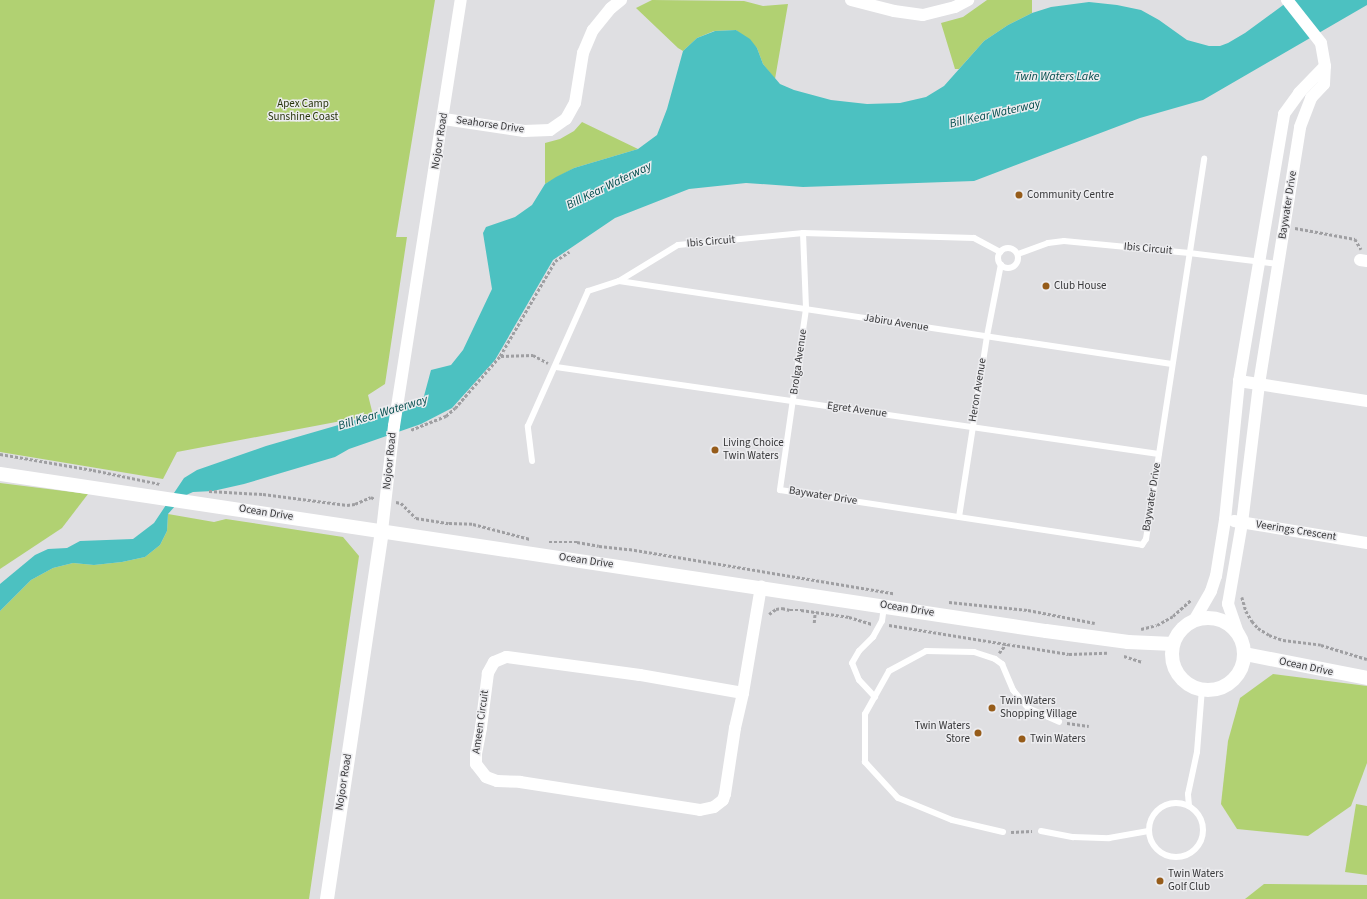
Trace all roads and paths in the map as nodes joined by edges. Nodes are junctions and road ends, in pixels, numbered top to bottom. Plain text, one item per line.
1 (461, 0) edge
2 (621, 0) edge
3 (851, 0) edge
4 (968, 0) edge
5 (1287, 0) edge
6 (1325, 66) junction
7 (444, 119) junction
8 (1204, 158) dead end
9 (1285, 226) junction
10 (803, 233) junction
11 (569, 252) dead end
12 (1000, 252) junction
13 (1190, 253) junction
14 (1018, 254) junction
15 (1363, 260) edge
16 (1260, 262) junction
17 (1001, 264) junction
18 (1279, 264) junction
19 (619, 281) junction
20 (806, 309) junction
21 (986, 336) junction
22 (500, 356) junction
23 (1172, 364) junction
24 (556, 367) junction
25 (1239, 381) junction
26 (1259, 384) junction
27 (793, 401) junction
28 (1367, 401) edge
29 (973, 427) junction
30 (411, 430) dead end
31 (0, 454) edge
32 (1159, 454) junction
33 (532, 461) dead end
34 (0, 474) edge
35 (163, 485) dead end
36 (780, 490) joint
37 (228, 492) dead end
38 (386, 501) junction
39 (959, 517) junction
40 (1225, 520) junction
41 (1242, 523) junction
42 (382, 531) junction
43 (536, 541) dead end
44 (544, 541) dead end
45 (1367, 543) edge
46 (761, 587) junction
47 (897, 594) dead end
48 (1242, 594) dead end
49 (1194, 596) dead end
50 (945, 602) dead end
51 (884, 606) junction
52 (757, 612) junction
53 (815, 612) junction
54 (1195, 619) junction
55 (814, 623) dead end
56 (880, 624) junction
57 (1102, 625) dead end
58 (1135, 629) dead end
59 (1238, 633) junction
60 (1173, 644) junction
61 (1114, 654) dead end
62 (1245, 654) junction
63 (1122, 655) dead end
64 (1367, 659) edge
65 (1142, 662) dead end
66 (1367, 678) edge
67 (1202, 689) junction
68 (743, 693) junction
69 (875, 697) junction
70 (1059, 722) joint
71 (1089, 726) dead end
72 (1189, 806) junction
73 (1041, 831) joint
74 (1148, 831) junction
75 (1003, 832) joint
76 (327, 899) edge

1 - 7 street, Nojoor Road
2 - 7 street, Seahorse Drive
3 - 4 street
5 - 6 street, Baywater Drive
6 - 9 street, Baywater Drive
6 - 16 street, Baywater Drive
7 - 38 street, Nojoor Road
8 - 13 lane, Baywater Drive
9 - 15 path
9 - 18 street, Baywater Drive
10 - 12 lane, Ibis Circuit
10 - 19 lane, Ibis Circuit
10 - 20 lane, Brolga Avenue
11 - 22 path
12 - 14 lane
12 - 17 lane
13 - 14 lane, Ibis Circuit
13 - 16 lane, Ibis Circuit
13 - 23 lane, Baywater Drive
14 - 17 lane
16 - 18 lane, Ibis Circuit
16 - 25 street, Baywater Drive
17 - 21 lane, Heron Avenue
18 - 26 street, Baywater Drive
19 - 20 lane, Jabiru Avenue
19 - 24 lane, Ibis Circuit
20 - 21 lane, Jabiru Avenue
20 - 27 lane, Brolga Avenue
21 - 23 lane, Jabiru Avenue
21 - 29 lane, Heron Avenue
22 - 24 path
22 - 30 path
23 - 32 lane, Baywater Drive
24 - 27 lane, Egret Avenue
24 - 33 lane, Ibis Circuit
25 - 26 street
25 - 40 street, Baywater Drive
26 - 28 street
26 - 41 street, Baywater Drive
27 - 29 lane, Egret Avenue
27 - 36 lane, Brolga Avenue
29 - 32 lane, Egret Avenue
29 - 39 lane, Heron Avenue
31 - 35 path
32 - 39 lane, Baywater Drive
34 - 42 street, Ocean Drive
36 - 39 lane, Baywater Drive
37 - 38 path
38 - 42 street, Nojoor Road
38 - 43 path
40 - 41 street, Veerings Crescent
40 - 54 street, Baywater Drive
41 - 45 street, Veerings Crescent
41 - 59 street, Baywater Drive
42 - 46 street, Ocean Drive
42 - 76 street, Nojoor Road
44 - 47 path
46 - 51 street, Ocean Drive
46 - 52 street, Ameen Circuit
48 - 64 path
49 - 58 path
50 - 57 path
51 - 56 lane
51 - 60 street, Ocean Drive
52 - 53 path
52 - 68 street, Ameen Circuit
53 - 55 path
53 - 56 path
54 - 59 street
54 - 60 street
56 - 61 path
56 - 69 lane
59 - 62 street
60 - 67 street
62 - 66 street, Ocean Drive
62 - 67 street
63 - 65 path
67 - 72 lane
68 - 68 street, Ameen Circuit
69 - 70 lane
69 - 75 lane
70 - 71 path
72 - 74 lane
72 - 74 lane
73 - 74 lane
73 - 75 path

